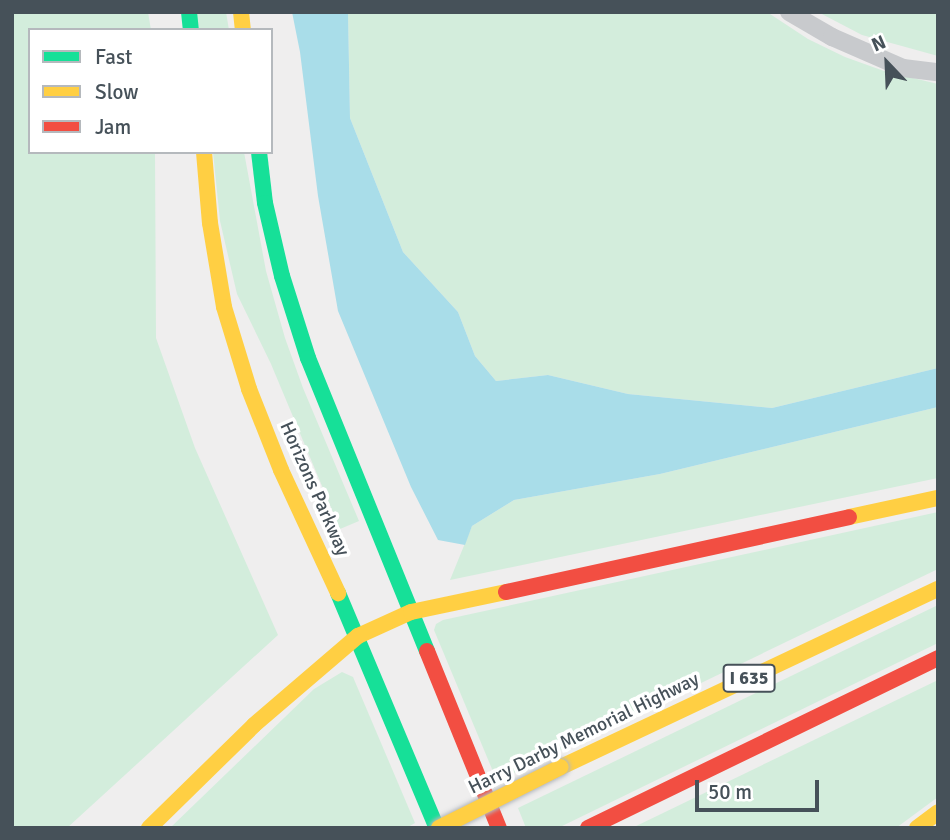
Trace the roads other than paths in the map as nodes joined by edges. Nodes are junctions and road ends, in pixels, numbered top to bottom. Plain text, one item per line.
1 (789, 12) edge
2 (938, 72) edge
3 (204, 154) edge
4 (259, 154) edge
5 (938, 498) edge
6 (938, 589) edge
7 (411, 612) junction
8 (358, 636) junction
9 (938, 659) edge
10 (938, 812) edge
11 (149, 828) edge
12 (438, 828) edge
13 (499, 828) edge
14 (588, 828) edge
15 (917, 828) edge

1 - 2 street
3 - 8 main road, Horizons Parkway
4 - 7 main road
5 - 7 main road
6 - 12 main road, Harry Darby Memorial Highway / I 635, bridge
7 - 8 main road
7 - 13 main road
8 - 11 main road
8 - 12 main road, Horizons Parkway
9 - 14 main road
10 - 15 main road

